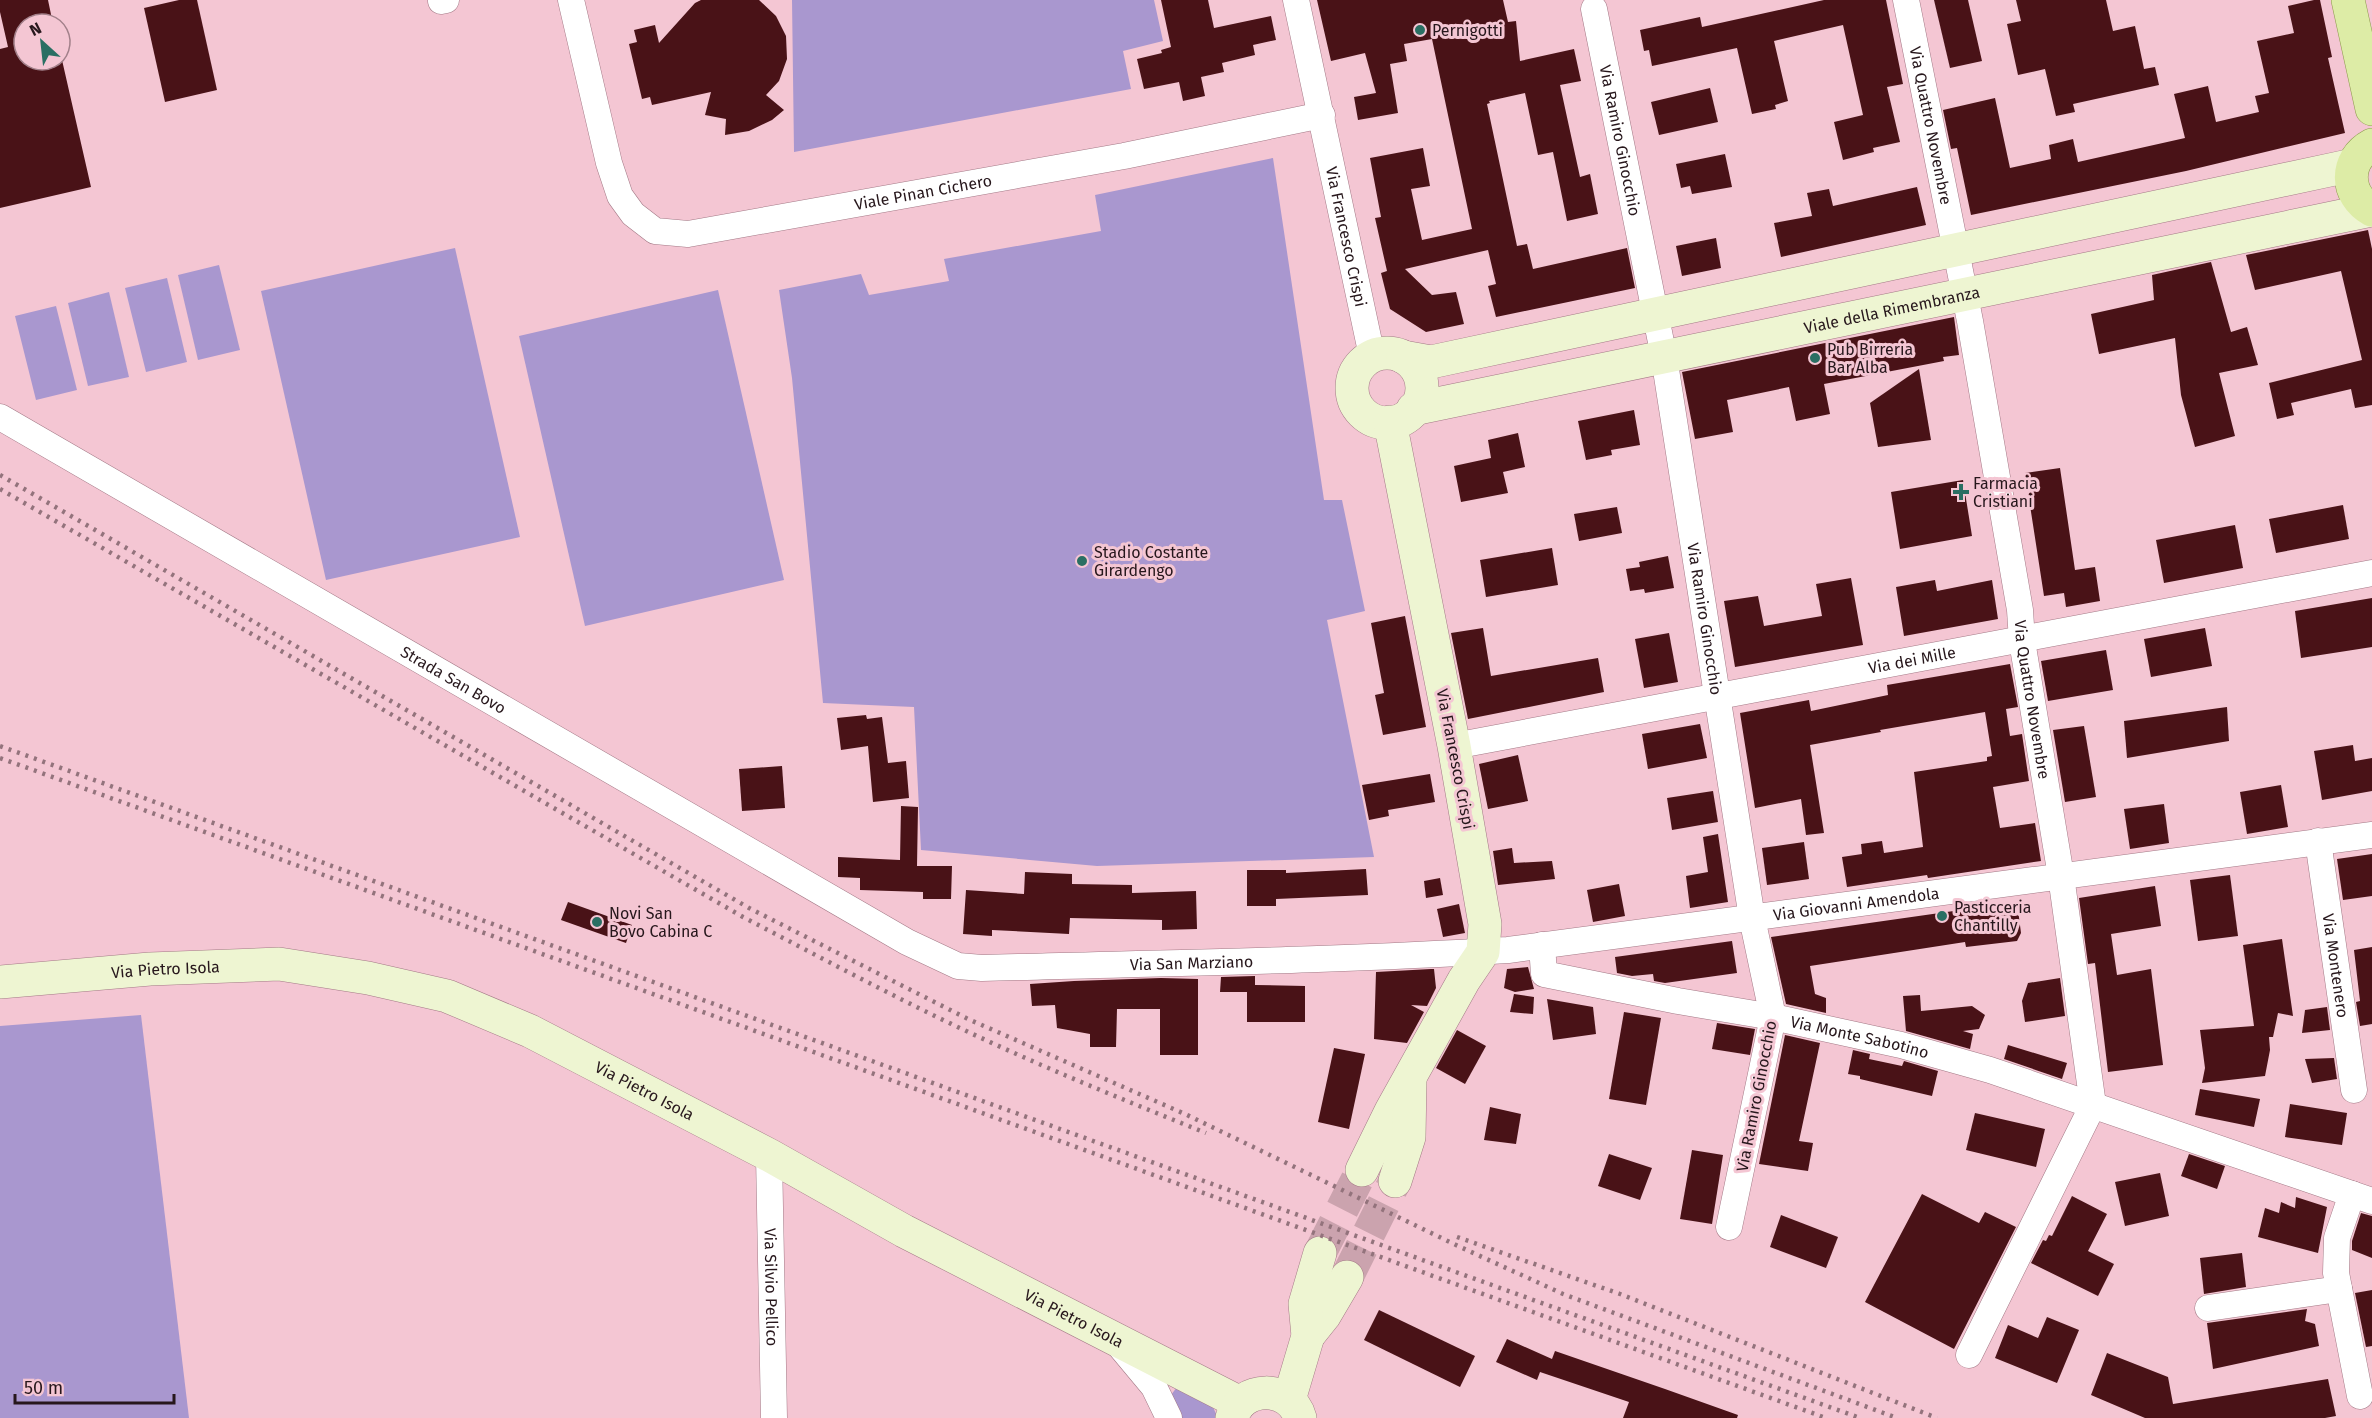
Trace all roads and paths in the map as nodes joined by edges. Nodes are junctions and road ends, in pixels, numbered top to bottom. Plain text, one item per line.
1 (571, 0) edge
2 (1296, 0) edge
3 (1906, 0) edge
4 (2348, 0) edge
5 (1594, 9) dead end
6 (2372, 109) edge
7 (1322, 115) junction
8 (2362, 155) edge
9 (2372, 210) edge
10 (1956, 249) junction
11 (1965, 294) junction
12 (1655, 314) junction
13 (1388, 356) junction
14 (1664, 357) junction
15 (1402, 416) junction
16 (0, 417) edge
17 (2372, 573) edge
18 (2022, 641) junction
19 (1717, 695) junction
20 (1454, 746) junction
21 (2372, 835) edge
22 (2318, 841) junction
23 (2061, 876) junction
24 (1752, 918) junction
25 (907, 942) joint
26 (1542, 945) junction
27 (1483, 952) junction
28 (0, 982) edge
29 (1773, 1017) junction
30 (1410, 1080) junction
31 (2354, 1090) dead end
32 (2093, 1105) junction
33 (769, 1155) junction
34 (1362, 1170) tunnel mouth
35 (1395, 1181) tunnel mouth
36 (2362, 1198) edge
37 (1729, 1227) dead end
38 (1320, 1253) tunnel mouth
39 (1347, 1277) tunnel mouth
40 (2339, 1290) junction
41 (2208, 1308) dead end
42 (1308, 1336) junction
43 (1113, 1338) junction
44 (1969, 1355) dead end
45 (2360, 1396) dead end
46 (1294, 1409) edge
47 (1236, 1410) edge
48 (774, 1418) edge
49 (1169, 1418) edge

1 - 7 street, Viale Pinan Cichero
2 - 7 street
3 - 10 street, Via Quattro Novembre
4 - 6 main road
5 - 12 street, Via Ramiro Ginocchio
7 - 13 street, Via Francesco Crispi
8 - 9 main road
8 - 10 street
9 - 11 street, Viale della Rimembranza
10 - 11 street, Via Quattro Novembre
10 - 12 street
11 - 14 street, Viale della Rimembranza
11 - 18 street, Via Quattro Novembre
12 - 13 street
12 - 14 street, Via Ramiro Ginocchio
13 - 15 street
13 - 15 street
14 - 15 street, Viale della Rimembranza
14 - 19 street, Via Ramiro Ginocchio
15 - 20 street, Via Francesco Crispi
16 - 25 street, Strada San Bovo
17 - 18 street, Via dei Mille
18 - 19 street, Via dei Mille
18 - 23 street, Via Quattro Novembre
19 - 20 street, Via dei Mille
19 - 24 street, Via Ramiro Ginocchio
20 - 27 street, Via Francesco Crispi
21 - 22 street, Via Giovanni Amendola
22 - 23 street, Via Giovanni Amendola
22 - 31 street, Via Montenero
23 - 24 street, Via Giovanni Amendola
23 - 32 street, Via Quattro Novembre
24 - 26 street, Via Giovanni Amendola
24 - 29 street, Via Ramiro Ginocchio
25 - 27 street, Via San Marziano
26 - 27 street, Via Giovanni Amendola
26 - 29 street, Via Monte Sabotino
27 - 30 street
28 - 33 street, Via Pietro Isola
29 - 32 street, Via Monte Sabotino
29 - 37 street, Via Ramiro Ginocchio
30 - 34 street
30 - 35 street
32 - 36 street, Via Monte Sabotino
32 - 44 street
33 - 43 street, Via Pietro Isola
33 - 48 street, Via Silvio Pellico
36 - 40 street
38 - 42 street
39 - 42 street
40 - 41 street
40 - 45 street
42 - 46 street
43 - 47 street, Via Pietro Isola
43 - 49 street
46 - 47 street

